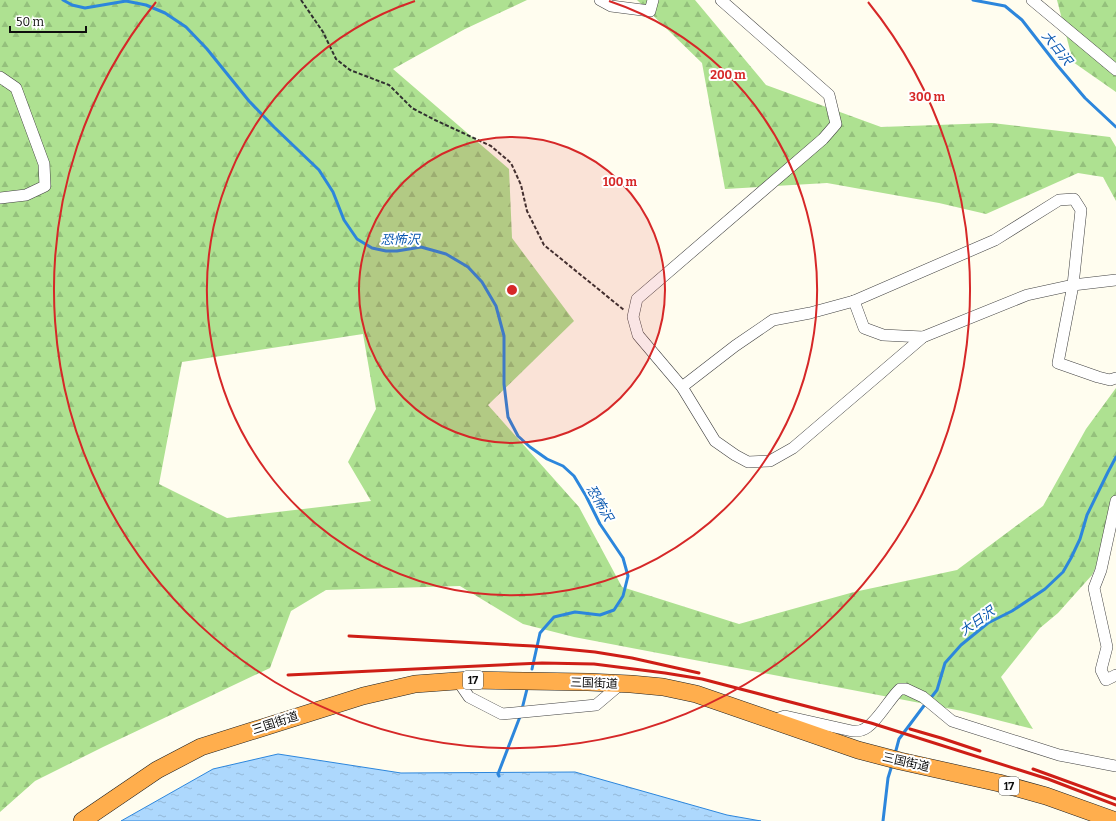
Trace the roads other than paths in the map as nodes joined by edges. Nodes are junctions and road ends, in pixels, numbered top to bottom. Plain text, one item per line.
1 (600, 0) edge
2 (652, 0) edge
3 (721, 0) edge
4 (1032, 0) edge
5 (1116, 70) edge
6 (0, 77) edge
7 (0, 198) edge
8 (1116, 280) edge
9 (1073, 285) junction
10 (854, 301) junction
11 (923, 337) junction
12 (1116, 378) edge
13 (682, 387) junction
14 (1116, 501) edge
15 (1116, 675) edge
16 (458, 681) junction
17 (622, 683) junction
18 (773, 720) junction
19 (1116, 766) edge
20 (82, 821) edge
21 (1116, 821) edge

1 - 2 street
3 - 13 street
4 - 5 street
6 - 7 street
8 - 9 street
9 - 10 street
9 - 11 street
9 - 12 street
10 - 11 street
10 - 13 street
11 - 13 street
14 - 15 street
16 - 17 highway, 三国街道 / 17
16 - 17 street
16 - 20 highway, 三国街道 / 17
17 - 18 highway, 三国街道 / 17
18 - 19 street
18 - 21 highway, 三国街道 / 17

